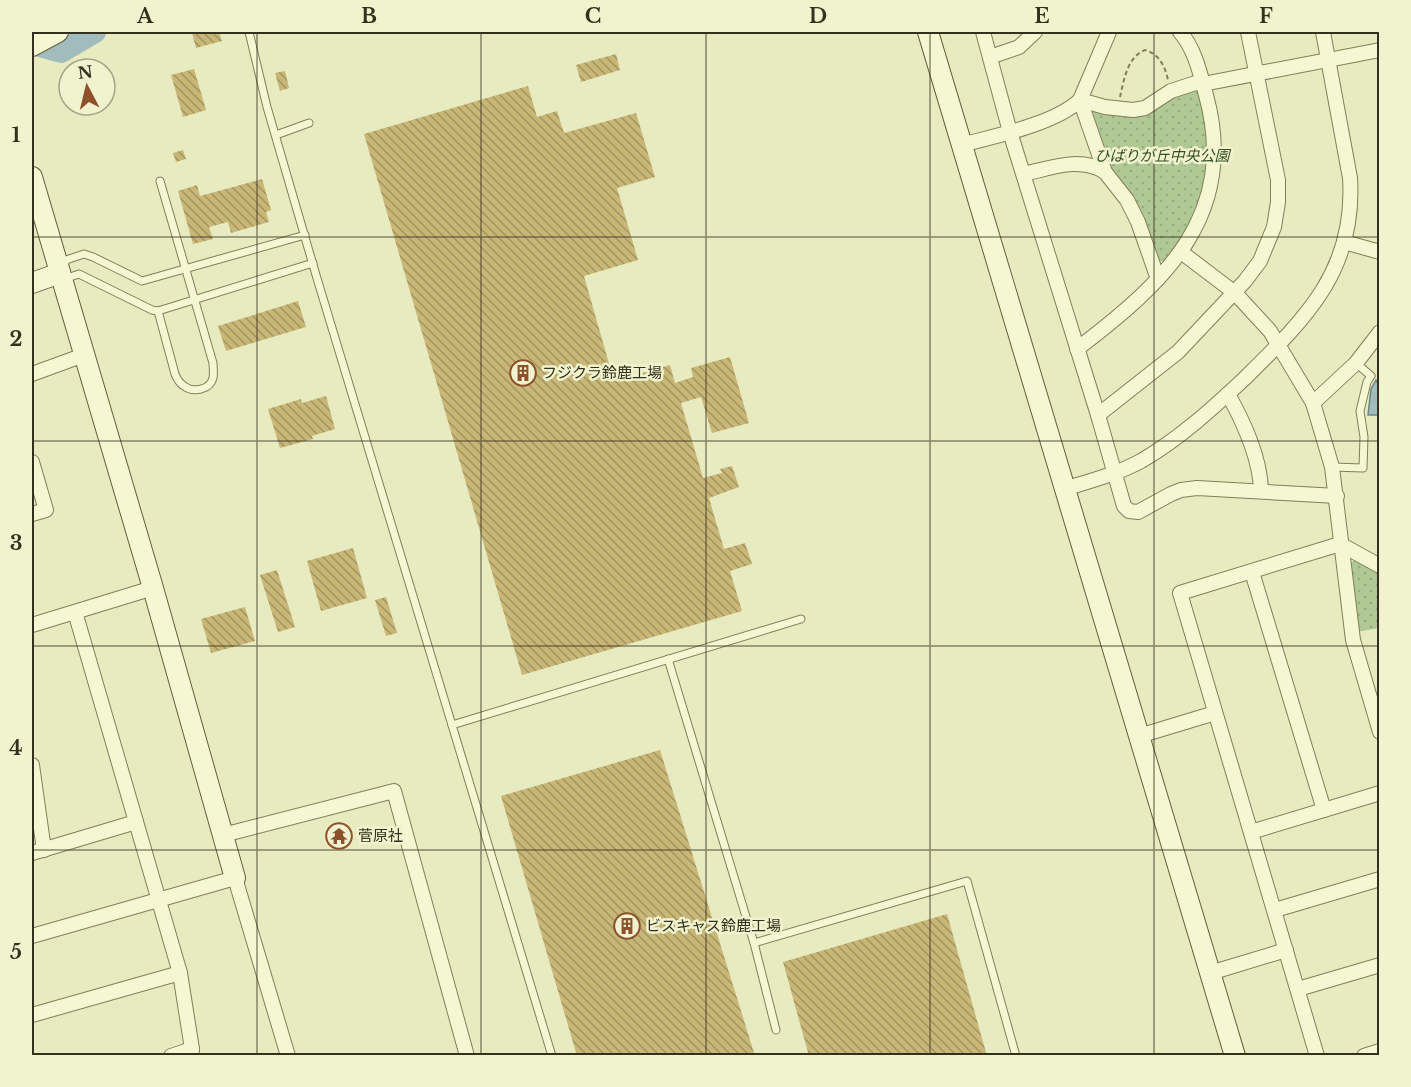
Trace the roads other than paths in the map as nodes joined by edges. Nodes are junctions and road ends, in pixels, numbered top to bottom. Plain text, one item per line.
1 (249, 32) edge
2 (928, 32) edge
3 (983, 32) edge
4 (1035, 32) edge
5 (1109, 32) edge
6 (1180, 32) edge
7 (1248, 32) edge
8 (1323, 32) edge
9 (1380, 50) edge
10 (990, 57) junction
11 (1329, 59) junction
12 (1256, 73) junction
13 (1202, 83) junction
14 (1080, 100) junction
15 (309, 123) dead end
16 (1010, 132) junction
17 (276, 135) junction
18 (961, 145) junction
19 (1105, 172) junction
20 (1024, 174) junction
21 (32, 177) edge
22 (160, 180) dead end
23 (306, 235) junction
24 (1344, 242) junction
25 (1181, 252) junction
26 (1380, 252) edge
27 (313, 263) junction
28 (185, 269) junction
29 (60, 273) junction
30 (1158, 279) junction
31 (32, 283) edge
32 (1235, 293) junction
33 (195, 300) junction
34 (158, 311) junction
35 (1380, 332) edge
36 (1278, 345) junction
37 (1077, 349) junction
38 (84, 356) junction
39 (1356, 363) junction
40 (32, 374) edge
41 (1228, 394) junction
42 (1313, 403) junction
43 (1098, 415) junction
44 (32, 462) edge
45 (1332, 467) junction
46 (1115, 473) junction
47 (1064, 489) junction
48 (1261, 490) junction
49 (1336, 496) junction
50 (32, 514) edge
51 (1340, 544) junction
52 (1380, 566) edge
53 (1252, 572) junction
54 (153, 588) junction
55 (75, 612) junction
56 (801, 619) dead end
57 (32, 625) edge
58 (668, 659) junction
59 (1215, 712) junction
60 (452, 725) junction
61 (1380, 732) edge
62 (1139, 736) junction
63 (32, 765) edge
64 (1380, 793) edge
65 (1324, 810) junction
66 (136, 822) junction
67 (1251, 832) junction
68 (224, 835) junction
69 (38, 851) edge
70 (235, 878) junction
71 (1380, 879) edge
72 (158, 899) junction
73 (1275, 910) junction
74 (32, 936) edge
75 (754, 943) junction
76 (1286, 950) junction
77 (1380, 965) edge
78 (180, 973) junction
79 (1210, 973) junction
80 (1298, 989) junction
81 (32, 1015) edge
82 (776, 1030) dead end
83 (1380, 1051) edge
84 (192, 1052) edge
85 (171, 1056) edge
86 (288, 1056) edge
87 (467, 1056) edge
88 (552, 1056) edge
89 (1016, 1056) edge
90 (1235, 1056) edge
91 (1317, 1056) edge
92 (1364, 1056) edge

1 - 17 lane
2 - 18 street
3 - 10 street
4 - 10 street
5 - 14 street
6 - 13 street
7 - 12 street
8 - 11 street
9 - 11 street
10 - 16 street
11 - 12 street
11 - 24 street
12 - 13 street
12 - 32 street
13 - 14 street
13 - 25 street
14 - 16 street
14 - 19 street
15 - 17 lane
16 - 18 street
16 - 20 street
17 - 23 lane
18 - 47 street
19 - 20 street
19 - 30 street
20 - 37 street
21 - 29 street
22 - 28 lane
23 - 27 lane
23 - 28 lane
24 - 26 street
24 - 36 street
25 - 30 street
25 - 32 street
27 - 33 lane
27 - 60 lane
28 - 29 lane
28 - 33 lane
29 - 31 street
29 - 34 lane
29 - 38 street
30 - 37 street
32 - 36 street
32 - 43 street
33 - 34 lane
33 - 34 lane
35 - 39 street
36 - 41 street
36 - 42 street
37 - 43 street
38 - 40 street
38 - 54 street
39 - 42 street
39 - 45 lane
41 - 46 street
41 - 48 street
42 - 45 street
43 - 46 street
44 - 50 street
45 - 49 street
46 - 47 street
46 - 48 street
47 - 62 street
48 - 49 street
49 - 51 street
51 - 52 street
51 - 53 street
51 - 61 street
53 - 59 street
53 - 65 street
54 - 55 street
54 - 68 street
55 - 57 street
55 - 66 street
56 - 58 lane
58 - 60 lane
58 - 75 lane
59 - 62 street
59 - 67 street
60 - 88 lane
62 - 79 street
63 - 69 street
64 - 65 street
65 - 67 street
66 - 69 street
66 - 72 street
67 - 73 street
68 - 70 street
68 - 87 street
70 - 72 street
70 - 86 street
71 - 73 street
72 - 74 street
72 - 78 street
73 - 76 street
75 - 82 lane
75 - 89 lane
76 - 79 street
76 - 80 street
77 - 80 street
78 - 81 street
78 - 84 street
79 - 90 street
80 - 91 street
83 - 92 street
84 - 85 street

